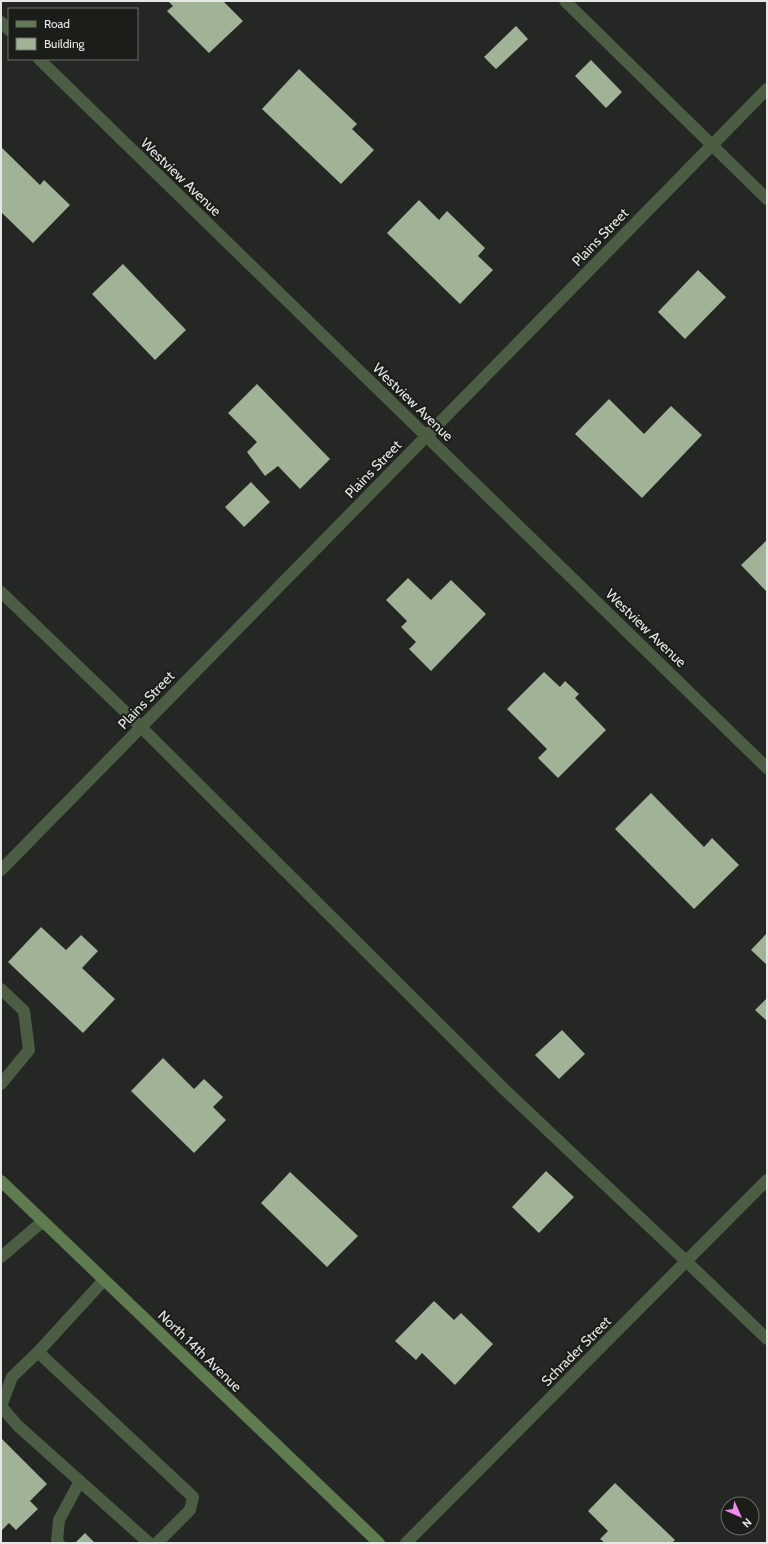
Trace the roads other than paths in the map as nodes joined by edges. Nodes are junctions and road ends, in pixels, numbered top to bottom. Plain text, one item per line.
1 (565, 1) edge
2 (40, 60) edge
3 (767, 89) edge
4 (712, 145) junction
5 (767, 199) edge
6 (426, 436) junction
7 (1, 592) edge
8 (141, 727) junction
9 (767, 768) edge
10 (1, 870) edge
11 (1, 989) edge
12 (1, 1084) edge
13 (767, 1180) edge
14 (1, 1181) edge
15 (42, 1222) junction
16 (1, 1257) edge
17 (687, 1262) junction
18 (104, 1280) junction
19 (767, 1339) edge
20 (38, 1352) junction
21 (80, 1481) junction
22 (59, 1543) edge
23 (149, 1543) edge
24 (157, 1543) edge
25 (378, 1543) edge
26 (406, 1543) edge

1 - 4 street
2 - 6 street, Westview Avenue
3 - 4 street, Plains Street
4 - 5 street
4 - 6 street, Plains Street
6 - 8 street, Plains Street
6 - 9 street, Westview Avenue
7 - 8 street
8 - 10 street, Plains Street
8 - 17 street
11 - 12 street
13 - 17 street, Schrader Street
14 - 15 street, North 14th Avenue
15 - 16 street
15 - 18 street, North 14th Avenue
17 - 19 street
17 - 26 street, Schrader Street
18 - 20 street
18 - 25 street, North 14th Avenue
20 - 21 street
20 - 24 street
21 - 22 street
21 - 23 street

